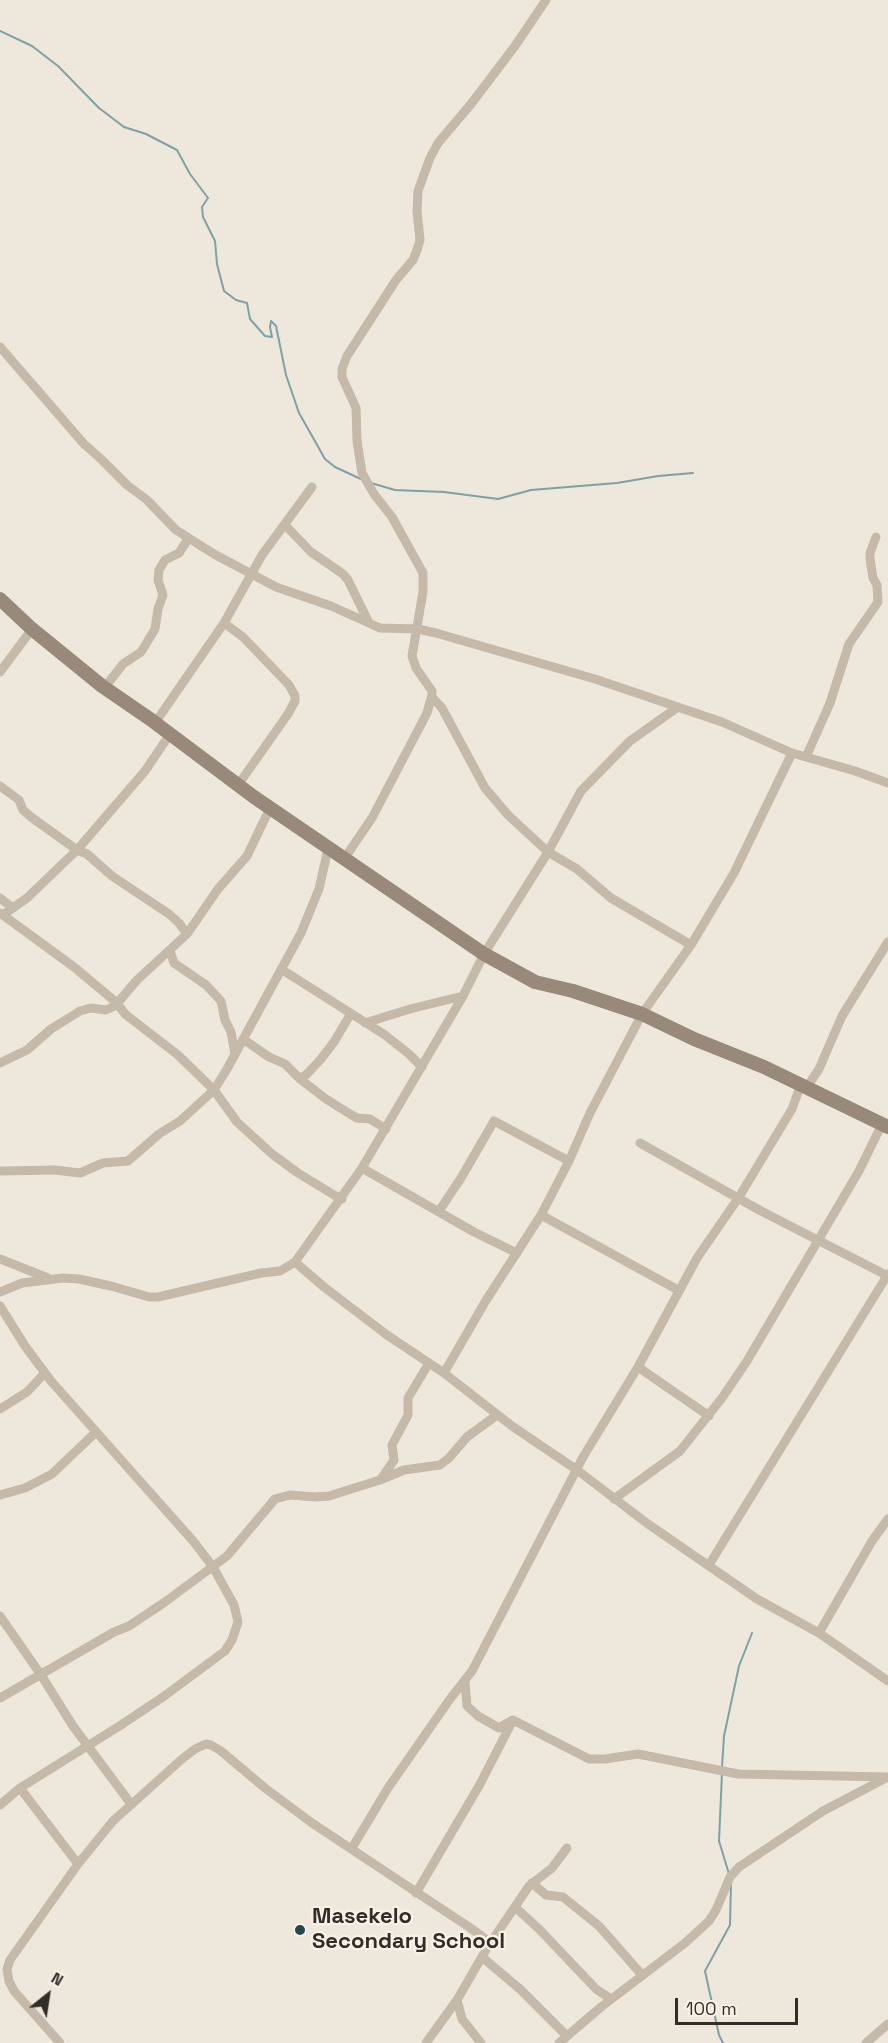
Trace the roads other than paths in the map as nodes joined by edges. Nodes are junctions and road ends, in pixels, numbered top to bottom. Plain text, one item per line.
1 (546, 0) edge
2 (1, 350) edge
3 (312, 487) dead end
4 (285, 525) junction
5 (876, 537) dead end
6 (188, 539) junction
7 (251, 574) junction
8 (0, 599) edge
9 (224, 623) junction
10 (369, 623) junction
11 (32, 629) junction
12 (418, 629) junction
13 (0, 672) edge
14 (102, 686) junction
15 (432, 697) junction
16 (678, 706) junction
17 (155, 723) junction
18 (170, 734) junction
19 (792, 753) junction
20 (806, 757) junction
21 (888, 783) edge
22 (238, 785) junction
23 (0, 786) edge
24 (270, 808) junction
25 (328, 849) junction
26 (77, 850) junction
27 (548, 852) junction
28 (344, 859) junction
29 (0, 898) edge
30 (13, 908) junction
31 (2, 914) edge
32 (187, 934) junction
33 (888, 942) edge
34 (691, 945) junction
35 (170, 951) junction
36 (484, 954) junction
37 (281, 969) junction
38 (463, 996) junction
39 (117, 1003) junction
40 (350, 1014) junction
41 (642, 1014) junction
42 (365, 1023) junction
43 (243, 1039) junction
44 (235, 1054) junction
45 (0, 1064) edge
46 (422, 1067) junction
47 (300, 1079) junction
48 (804, 1086) junction
49 (214, 1090) junction
50 (885, 1126) edge
51 (386, 1129) junction
52 (640, 1143) dead end
53 (569, 1161) junction
54 (362, 1168) junction
55 (0, 1171) edge
56 (739, 1197) junction
57 (342, 1198) junction
58 (439, 1211) junction
59 (541, 1215) junction
60 (818, 1239) junction
61 (517, 1253) junction
62 (0, 1259) edge
63 (295, 1262) junction
64 (888, 1275) edge
65 (54, 1279) junction
66 (678, 1290) junction
67 (0, 1292) edge
68 (0, 1306) edge
69 (429, 1364) junction
70 (638, 1367) junction
71 (45, 1373) junction
72 (444, 1373) junction
73 (0, 1408) edge
74 (497, 1415) junction
75 (709, 1416) junction
76 (96, 1432) junction
77 (577, 1470) junction
78 (381, 1480) junction
79 (0, 1495) edge
80 (614, 1499) junction
81 (888, 1519) edge
82 (709, 1565) junction
83 (213, 1567) junction
84 (0, 1616) edge
85 (819, 1633) junction
86 (41, 1675) junction
87 (887, 1678) edge
88 (465, 1682) junction
89 (0, 1698) edge
90 (513, 1720) junction
91 (87, 1746) junction
92 (888, 1777) edge
93 (20, 1788) junction
94 (131, 1804) junction
95 (0, 1805) edge
96 (351, 1848) junction
97 (567, 1848) dead end
98 (78, 1863) junction
99 (532, 1883) junction
100 (416, 1893) junction
101 (515, 1907) junction
102 (491, 1943) junction
103 (482, 1957) junction
104 (642, 1975) junction
105 (4, 1982) edge
106 (611, 1999) junction
107 (457, 2000) junction
108 (888, 2024) edge
109 (567, 2036) junction
110 (60, 2043) edge
111 (426, 2043) edge
112 (481, 2043) edge
113 (559, 2043) edge
114 (866, 2043) edge

1 - 12 street
2 - 6 street
3 - 4 street
4 - 7 street
4 - 10 street
5 - 20 street
6 - 7 street
6 - 14 street
7 - 9 street
7 - 10 street
8 - 11 street
9 - 17 street
9 - 22 street
10 - 12 street
11 - 13 street
11 - 14 street
12 - 15 street
12 - 16 street
14 - 17 street
15 - 27 street
15 - 28 street
16 - 19 street
16 - 27 street
17 - 18 street
18 - 22 street
18 - 26 street
19 - 20 street
19 - 34 street
20 - 21 street
22 - 24 street
23 - 26 street
24 - 25 street
24 - 32 street
25 - 28 street
25 - 37 street
26 - 30 street
26 - 32 street
27 - 34 street
27 - 36 street
28 - 36 street
29 - 30 street
30 - 31 street
31 - 39 street
32 - 35 street
33 - 48 street
34 - 41 street
35 - 39 street
35 - 44 street
36 - 38 street
36 - 41 street
37 - 40 street
37 - 43 street
38 - 42 street
38 - 46 street
39 - 45 street
39 - 49 street
40 - 42 street
40 - 47 street
41 - 48 street
41 - 53 street
42 - 46 street
43 - 44 street
43 - 47 street
44 - 49 street
46 - 51 street
47 - 51 street
48 - 50 street
48 - 56 street
49 - 55 street
49 - 57 street
50 - 60 street
51 - 54 street
52 - 56 street
53 - 58 street
53 - 59 street
54 - 57 street
54 - 58 street
56 - 60 street
56 - 66 street
57 - 63 street
58 - 61 street
59 - 61 street
59 - 66 street
60 - 64 street
60 - 75 street
61 - 72 street
62 - 65 street
63 - 65 street
63 - 69 street
64 - 82 street
65 - 67 street
66 - 70 street
68 - 71 street
69 - 72 street
69 - 78 street
70 - 75 street
70 - 77 street
71 - 73 street
71 - 76 street
72 - 74 street
74 - 77 street
74 - 78 street
75 - 80 street
76 - 79 street
76 - 83 street
77 - 80 street
77 - 88 street
78 - 83 street
80 - 82 street
81 - 85 street
82 - 85 street
83 - 86 street
83 - 91 street
84 - 86 street
85 - 87 street
86 - 89 street
86 - 91 street
88 - 90 street
88 - 96 street
90 - 92 street
90 - 100 street
91 - 93 street
91 - 94 street
92 - 104 street
93 - 95 street
93 - 98 street
94 - 96 street
94 - 98 street
96 - 100 street
97 - 99 street
98 - 105 street
99 - 101 street
99 - 104 street
100 - 102 street
101 - 102 street
101 - 106 street
102 - 103 street
103 - 107 street
103 - 109 street
104 - 106 street
105 - 110 street
106 - 109 street
107 - 111 street
107 - 112 street
108 - 114 street
109 - 113 street

